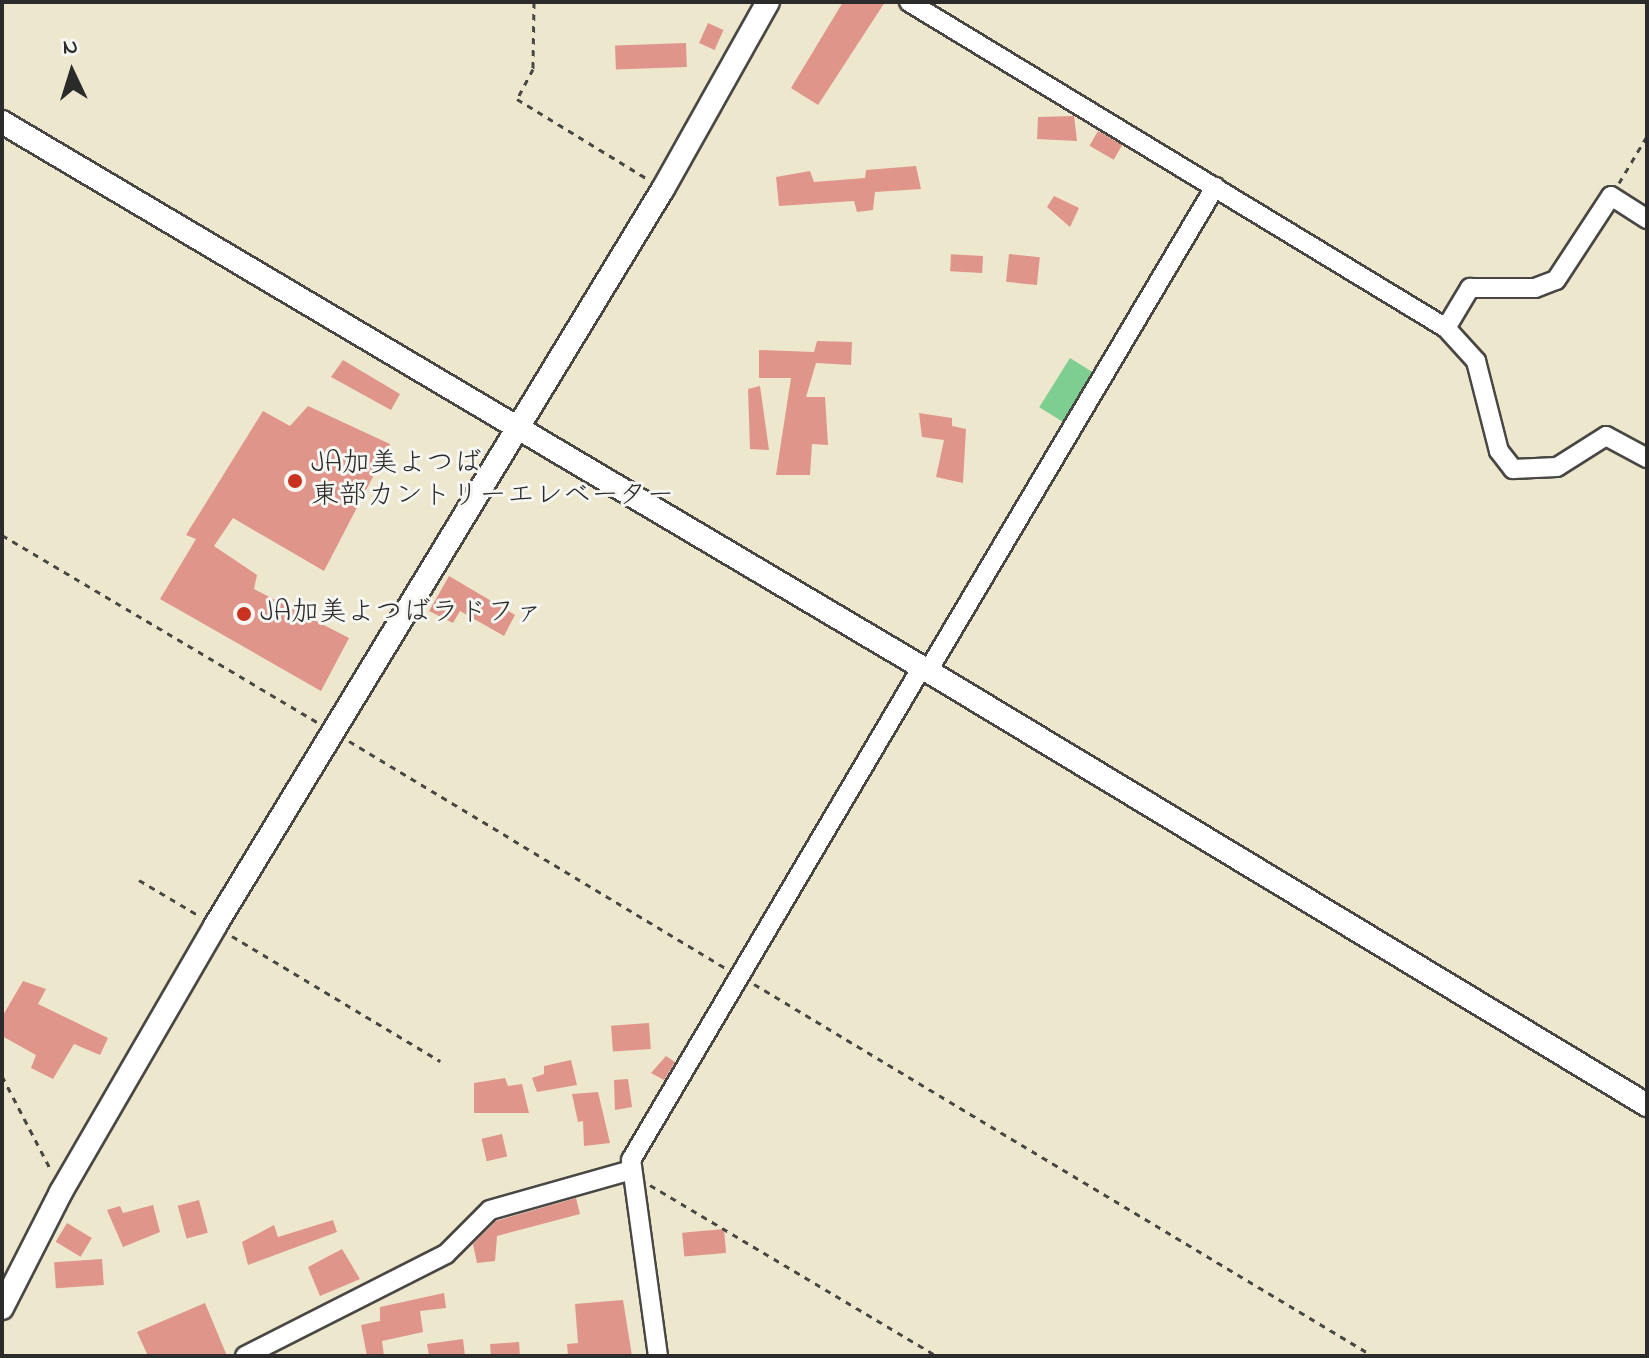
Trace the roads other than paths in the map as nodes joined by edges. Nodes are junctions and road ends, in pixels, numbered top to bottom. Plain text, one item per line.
1 (768, 2) edge
2 (909, 2) edge
3 (2, 122) edge
4 (1215, 187) junction
5 (1647, 219) edge
6 (1446, 328) junction
7 (517, 431) junction
8 (1647, 458) edge
9 (918, 677) junction
10 (1647, 1105) edge
11 (631, 1174) junction
12 (2, 1308) edge
13 (245, 1356) edge
14 (658, 1356) edge

1 - 7 street
2 - 4 street
3 - 7 street
4 - 6 street
4 - 9 street
5 - 6 street
6 - 8 street
7 - 9 street
7 - 12 street
9 - 10 street
9 - 11 street
11 - 13 street
11 - 14 street

